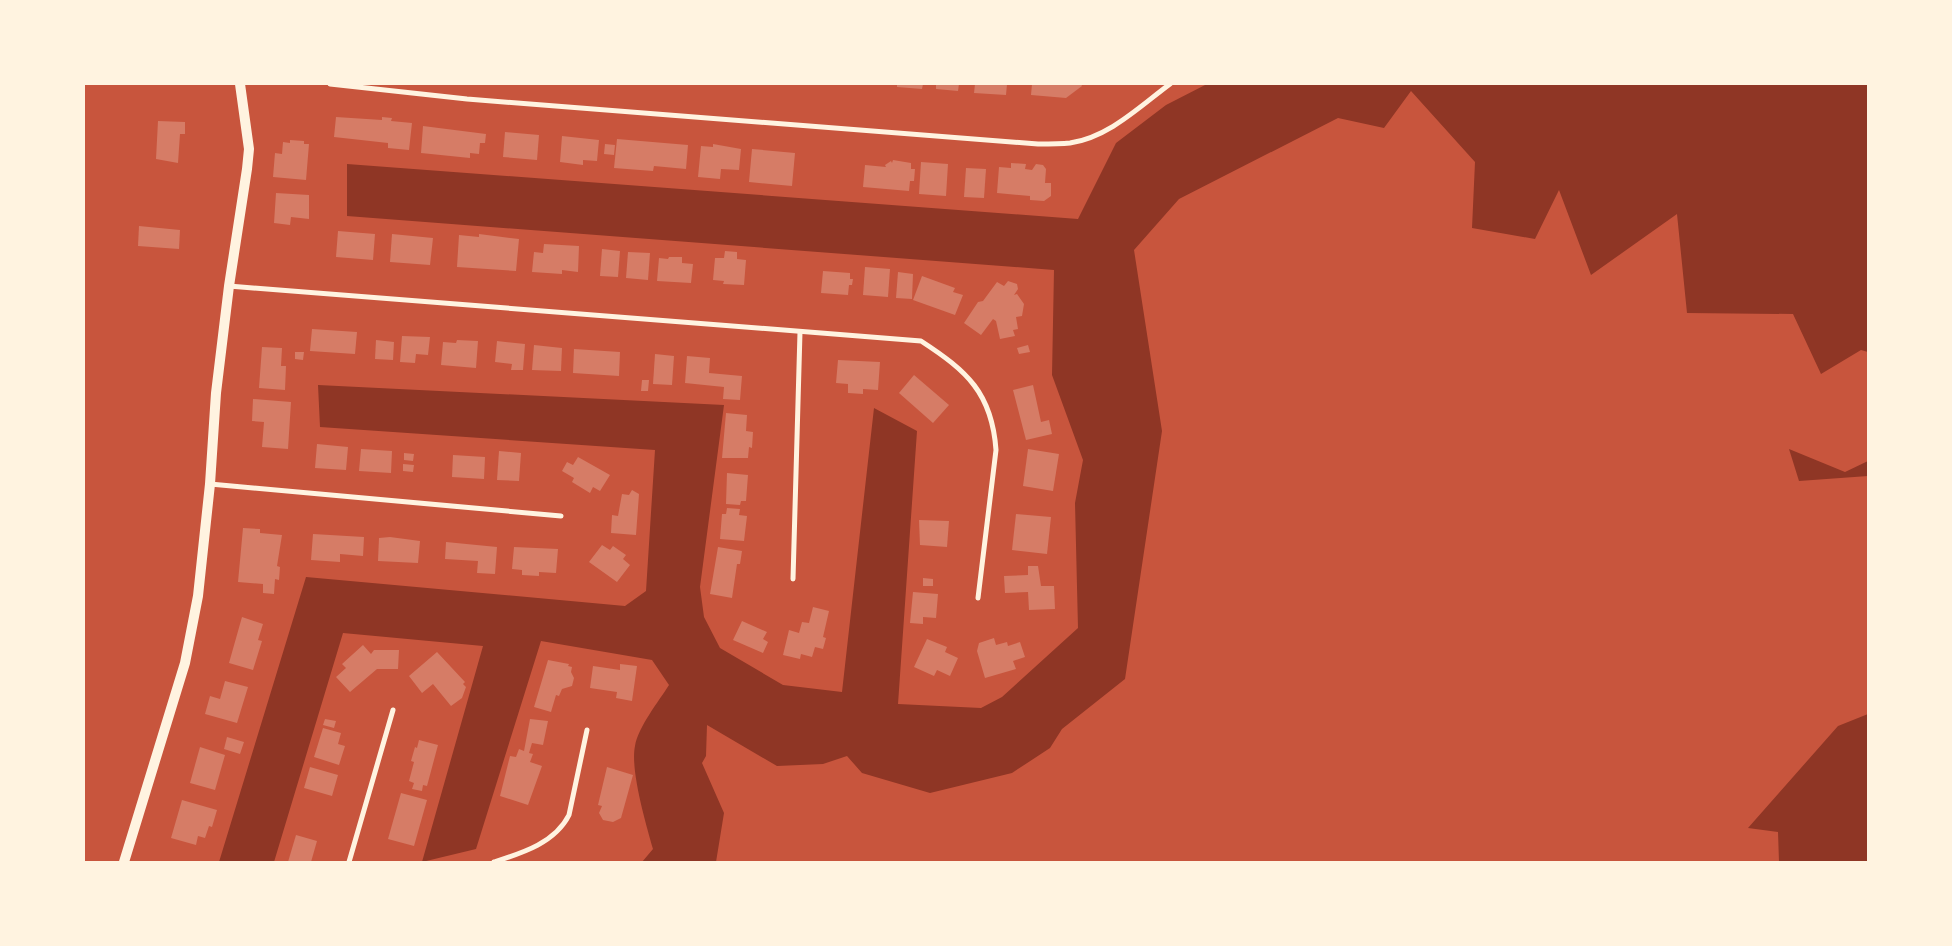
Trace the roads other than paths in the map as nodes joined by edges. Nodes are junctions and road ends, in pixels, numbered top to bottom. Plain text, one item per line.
1 (240, 84) edge
2 (330, 84) edge
3 (1170, 84) edge
4 (229, 286) junction
5 (800, 332) junction
6 (210, 484) junction
7 (561, 516) dead end
8 (793, 579) dead end
9 (978, 598) dead end
10 (393, 710) dead end
11 (587, 730) dead end
12 (124, 862) edge
13 (349, 862) edge
14 (494, 862) edge

1 - 4 main road
2 - 3 street
4 - 5 street
4 - 6 main road
5 - 8 street
5 - 9 street
6 - 7 street
6 - 12 main road
10 - 13 street
11 - 14 street

